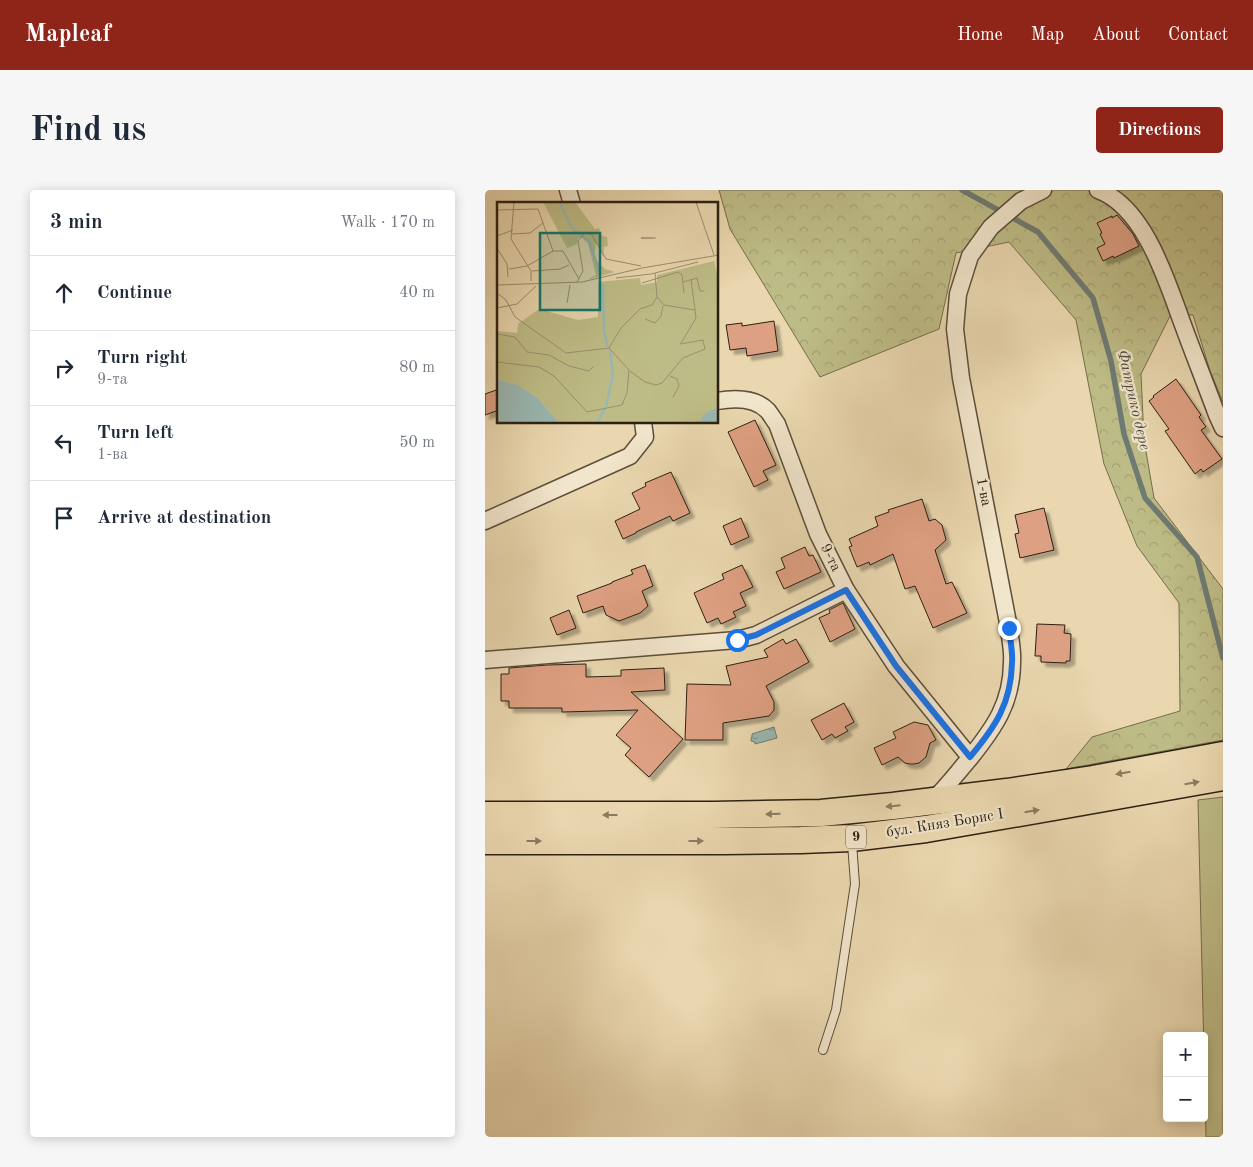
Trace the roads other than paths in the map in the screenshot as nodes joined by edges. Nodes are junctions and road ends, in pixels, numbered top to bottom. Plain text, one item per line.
1 (1043, 190) edge
2 (1098, 190) edge
3 (719, 401) edge
4 (1223, 428) edge
5 (644, 430) edge
6 (485, 521) edge
7 (846, 590) junction
8 (485, 660) edge
9 (1223, 755) edge
10 (970, 757) junction
11 (1223, 777) edge
12 (930, 802) junction
13 (485, 815) edge
14 (851, 838) junction
15 (485, 841) edge
16 (823, 1050) dead end

1 - 10 street, 1-ва
2 - 4 street
3 - 7 street, 9-та
5 - 6 street
7 - 8 street
7 - 10 street, 9-та
9 -> 12 highway, бул. Княз Борис I / 9
10 - 12 street, 1-ва
14 -> 11 highway, бул. Княз Борис I / 9
12 -> 13 highway, бул. Княз Борис I / 9
15 -> 14 highway, бул. Княз Борис I / 9
14 - 16 lane

